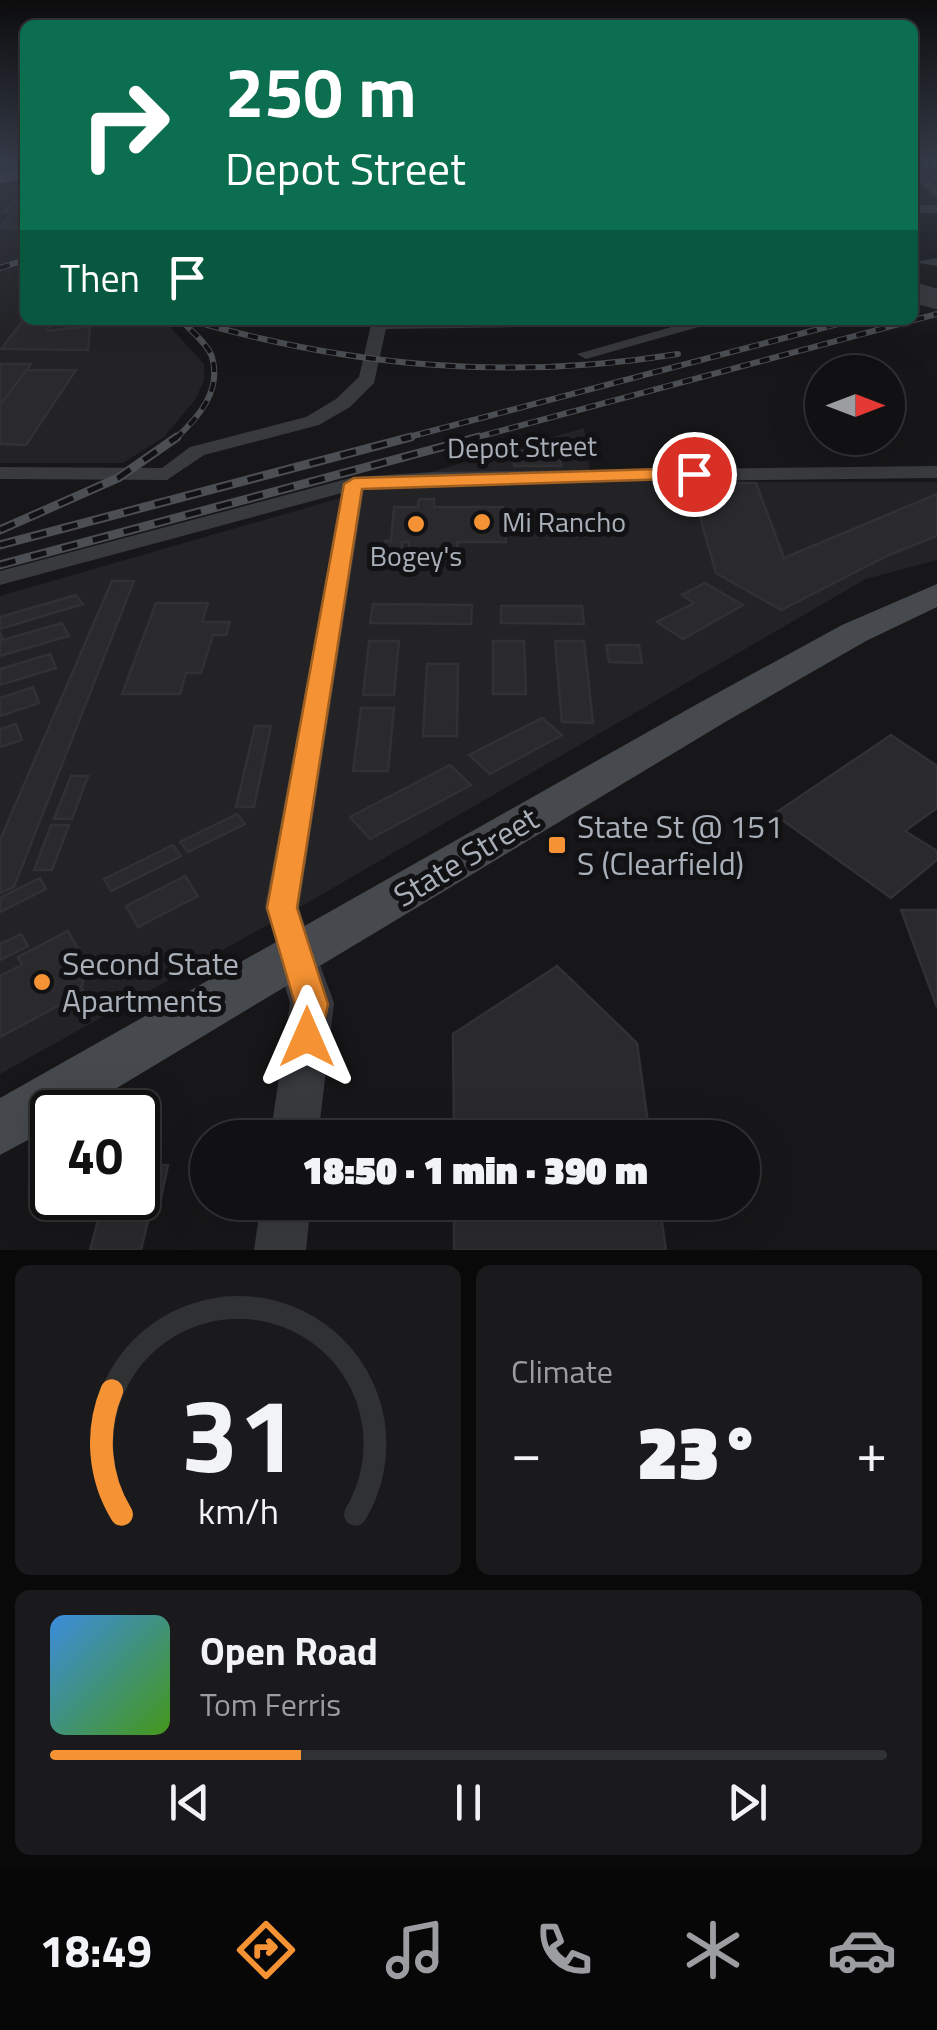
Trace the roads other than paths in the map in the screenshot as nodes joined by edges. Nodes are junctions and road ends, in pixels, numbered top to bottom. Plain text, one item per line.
1 (920, 262) dead end
2 (937, 262) edge
3 (378, 325) edge
4 (695, 325) edge
5 (586, 354) dead end
6 (937, 472) edge
7 (0, 473) edge
8 (354, 484) junction
9 (0, 578) edge
10 (937, 594) edge
11 (297, 956) junction
12 (296, 1120) edge
13 (0, 1128) edge
14 (284, 1220) edge
15 (280, 1250) edge

1 - 2 street
3 - 7 street
4 - 5 street
6 - 8 street, Depot Street
8 - 9 street, Depot Street
8 - 11 street
10 - 11 main road, State Street
11 - 12 street
11 - 13 main road, State Street
14 - 15 street

